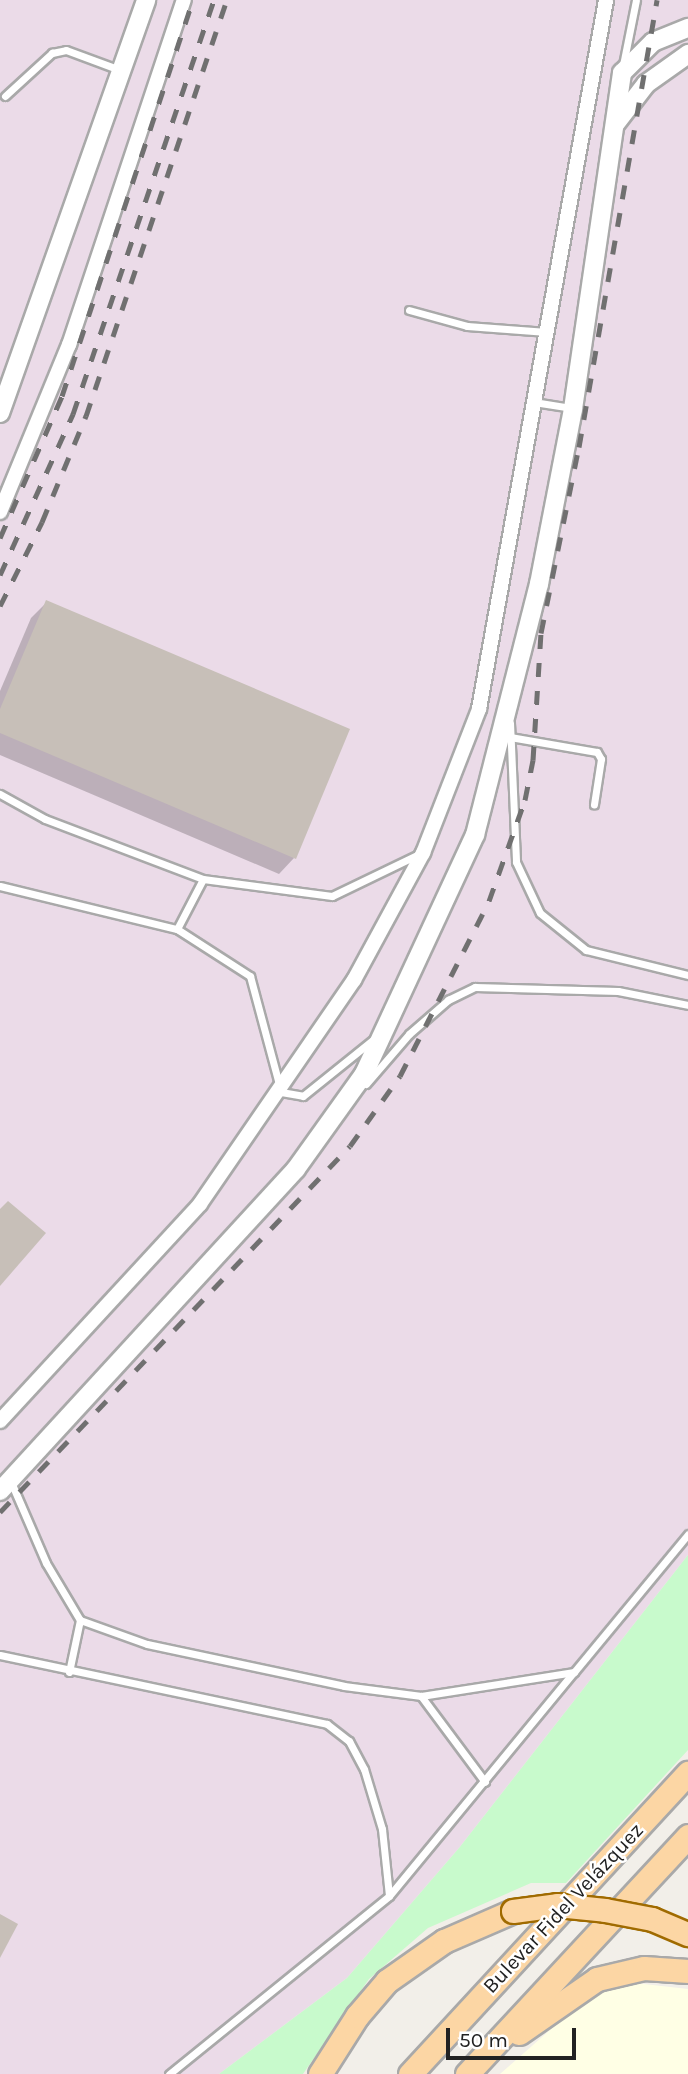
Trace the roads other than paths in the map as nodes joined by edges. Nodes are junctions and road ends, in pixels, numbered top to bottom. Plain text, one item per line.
1 (146, 0) edge
2 (184, 0) edge
3 (606, 0) edge
4 (636, 0) edge
5 (688, 28) edge
6 (688, 54) edge
7 (122, 71) junction
8 (622, 73) junction
9 (5, 96) dead end
10 (614, 126) junction
11 (409, 310) dead end
12 (547, 332) junction
13 (534, 402) junction
14 (573, 409) junction
15 (0, 413) edge
16 (0, 512) edge
17 (509, 701) junction
18 (510, 737) junction
19 (0, 794) edge
20 (594, 804) dead end
21 (423, 852) junction
22 (203, 879) junction
23 (0, 886) edge
24 (177, 929) junction
25 (688, 975) edge
26 (688, 1005) edge
27 (386, 1027) junction
28 (281, 1092) junction
29 (325, 1133) junction
30 (0, 1421) edge
31 (5, 1485) edge
32 (688, 1534) edge
33 (80, 1620) junction
34 (0, 1655) edge
35 (69, 1672) junction
36 (573, 1672) junction
37 (421, 1696) junction
38 (688, 1773) edge
39 (485, 1782) junction
40 (688, 1836) edge
41 (389, 1896) junction
42 (688, 1934) edge
43 (688, 1971) edge
44 (169, 2074) edge
45 (320, 2074) edge
46 (410, 2074) edge
47 (469, 2074) edge

1 - 7 street
2 - 16 street
3 - 12 street
4 - 8 lane
5 - 8 street
6 - 10 street
7 - 9 lane
7 - 15 street
8 - 10 street
10 - 14 street
11 - 12 lane
12 - 13 street
13 - 14 lane
13 - 21 street
14 - 17 street
17 - 18 lane
17 - 27 street
18 - 20 lane
18 - 25 lane
19 - 22 lane
21 - 22 lane
21 - 28 street
22 - 24 lane
23 - 24 lane
24 - 28 lane
26 - 29 lane
27 - 28 lane
27 - 29 street
28 - 30 street
29 - 31 street
31 - 33 lane
32 - 36 lane
33 - 35 lane
33 - 37 lane
34 - 35 lane
35 - 41 lane
36 - 37 lane
36 - 39 lane
37 - 39 lane
38 - 46 main road, Bulevar Fidel Velázquez
39 - 41 lane
40 - 47 main road, Bulevar Fidel Velázquez
41 - 44 lane
42 - 45 main road, bridge
43 - 47 main road

